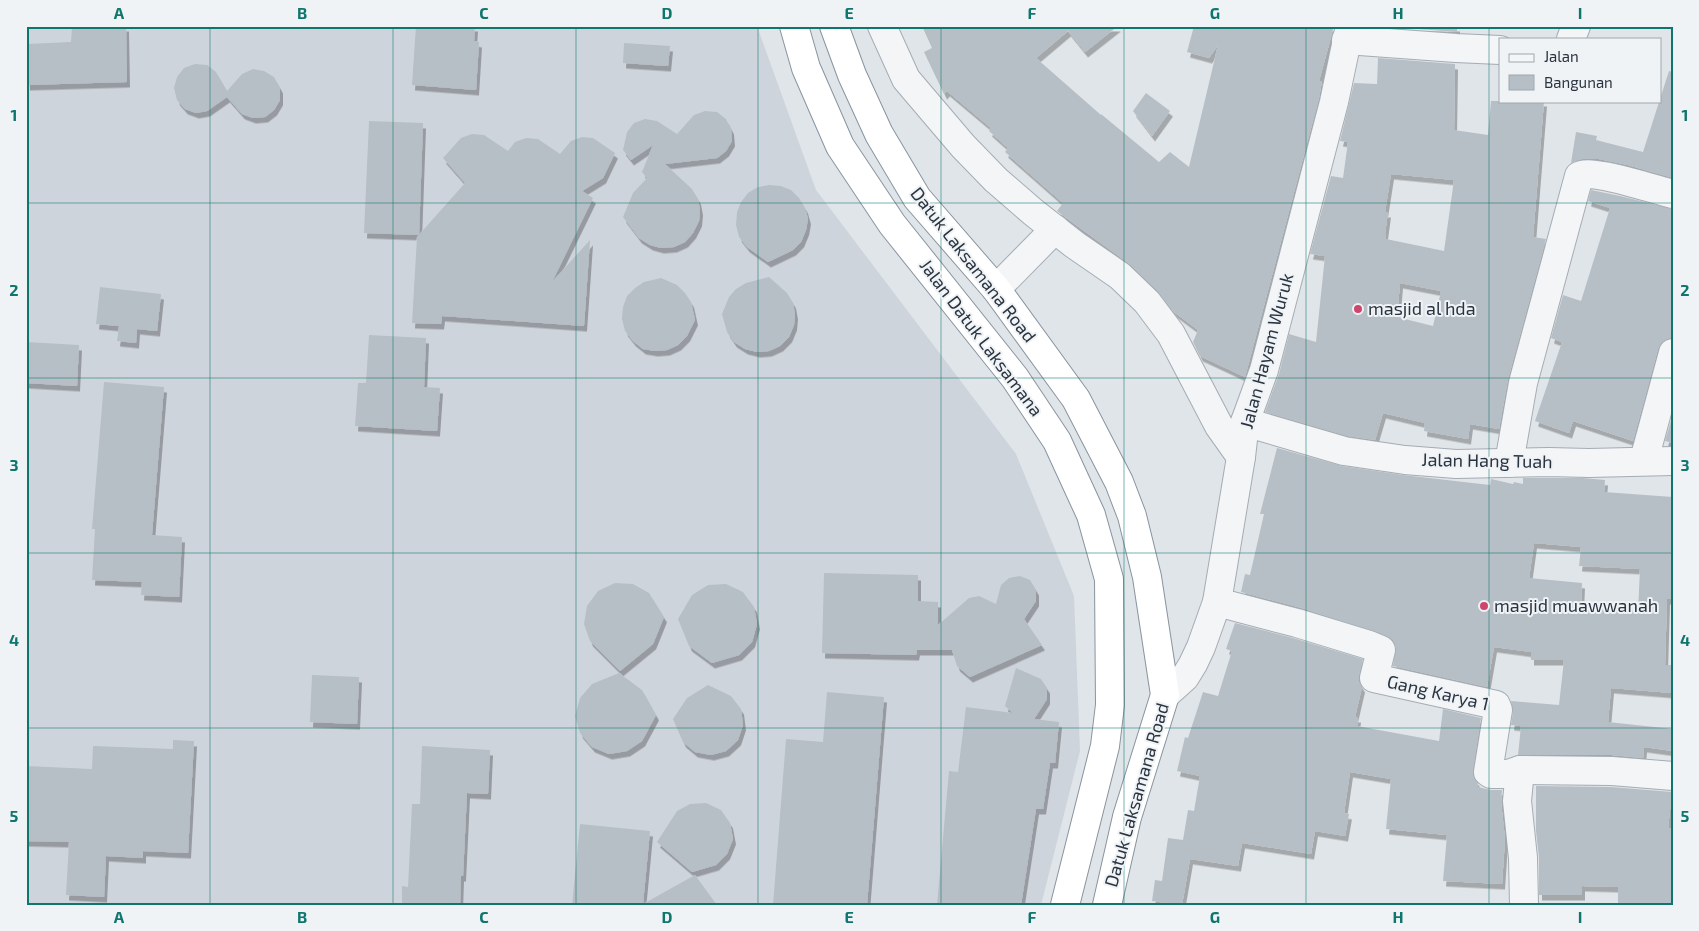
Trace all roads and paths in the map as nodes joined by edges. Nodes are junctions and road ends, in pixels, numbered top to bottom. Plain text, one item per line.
1 (794, 26) edge
2 (834, 26) edge
3 (882, 26) edge
4 (1576, 26) edge
5 (1348, 33) edge
6 (1571, 38) edge
7 (1499, 50) edge
8 (1673, 194) edge
9 (1055, 229) junction
10 (996, 289) junction
11 (1673, 352) edge
12 (1245, 422) junction
13 (1242, 457) junction
14 (1644, 460) junction
15 (1673, 461) edge
16 (1509, 462) junction
17 (1217, 602) junction
18 (1165, 696) junction
19 (1520, 770) junction
20 (1673, 776) edge
21 (1065, 905) edge
22 (1106, 905) edge
23 (1524, 905) edge

1 - 21 highway, Jalan Datuk Laksamana
2 - 10 highway, Datuk Laksamana Road
3 - 9 street
4 - 6 street
5 - 7 street
5 - 12 street, Jalan Hayam Wuruk
8 - 16 street
9 - 10 street
9 - 13 street
10 - 18 highway, Datuk Laksamana Road
11 - 14 street
12 - 13 street, Jalan Hayam Wuruk
12 - 16 street, Jalan Hang Tuah
13 - 17 street, Jalan Hayam Wuruk
14 - 15 street, Jalan Hang Tuah
14 - 16 street, Jalan Hang Tuah
17 - 18 street, Jalan Hayam Wuruk
17 - 19 street, Gang Karya 1
18 - 22 highway, Datuk Laksamana Road
19 - 20 street
19 - 23 street

